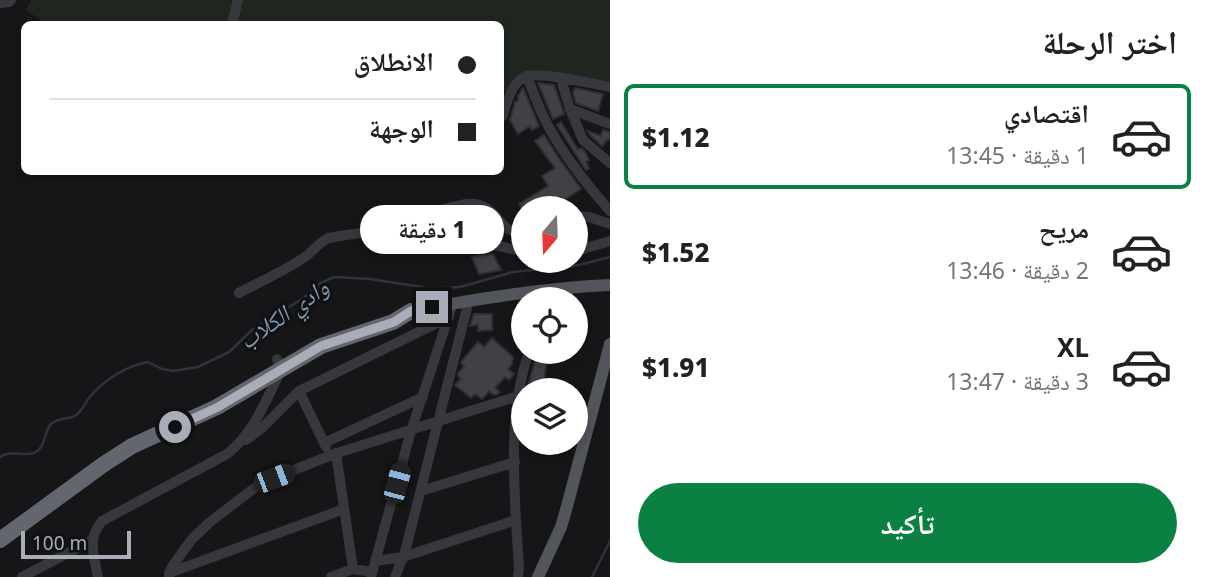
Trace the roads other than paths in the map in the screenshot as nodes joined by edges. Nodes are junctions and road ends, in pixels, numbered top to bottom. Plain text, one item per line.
1 (12, 0) edge
2 (238, 0) edge
3 (0, 3) edge
4 (233, 21) edge
5 (527, 76) junction
6 (561, 79) junction
7 (610, 87) edge
8 (570, 109) junction
9 (504, 112) edge
10 (610, 124) edge
11 (610, 163) edge
12 (610, 211) edge
13 (588, 217) edge
14 (610, 224) edge
15 (511, 230) edge
16 (610, 241) edge
17 (477, 242) dead end
18 (588, 247) edge
19 (511, 249) edge
20 (610, 285) edge
21 (588, 289) edge
22 (239, 293) dead end
23 (511, 297) edge
24 (469, 299) junction
25 (453, 303) junction
26 (411, 311) joint
27 (449, 317) junction
28 (610, 344) edge
29 (279, 364) junction
30 (299, 391) junction
31 (423, 397) junction
32 (511, 398) edge
33 (438, 421) junction
34 (411, 430) junction
35 (324, 443) junction
36 (238, 446) junction
37 (333, 454) junction
38 (515, 455) edge
39 (515, 462) junction
40 (421, 491) junction
41 (344, 509) junction
42 (516, 520) junction
43 (0, 529) edge
44 (0, 540) edge
45 (93, 540) junction
46 (403, 558) junction
47 (353, 569) junction
48 (373, 570) edge
49 (169, 575) edge
50 (22, 577) edge
51 (98, 577) edge
52 (331, 577) edge
53 (395, 577) edge
54 (517, 577) edge
55 (538, 577) edge

1 - 3 street
2 - 4 street
5 - 6 street
5 - 9 street
5 - 12 street
6 - 7 street
6 - 8 street
8 - 10 street
8 - 11 street
13 - 14 street
15 - 22 street
16 - 18 street
17 - 19 street
20 - 21 main road
23 - 24 main road
24 - 25 main road
24 - 33 street
25 - 26 main road
25 - 27 street
26 - 29 highway
27 - 30 street
27 - 31 street
28 - 55 main road
29 - 36 street
29 - 43 highway
29 - 44 highway
30 - 35 street
30 - 36 street
31 - 34 street
31 - 35 street
32 - 33 street
33 - 34 street
33 - 40 street
34 - 37 street
34 - 48 street
35 - 37 street
36 - 45 street
37 - 41 street
37 - 49 street
38 - 39 street
39 - 40 street
39 - 42 street
40 - 46 street
41 - 47 street
41 - 49 street
42 - 46 street
42 - 54 street
45 - 50 street
45 - 51 street
46 - 48 street
46 - 53 street
47 - 48 street
47 - 52 street

